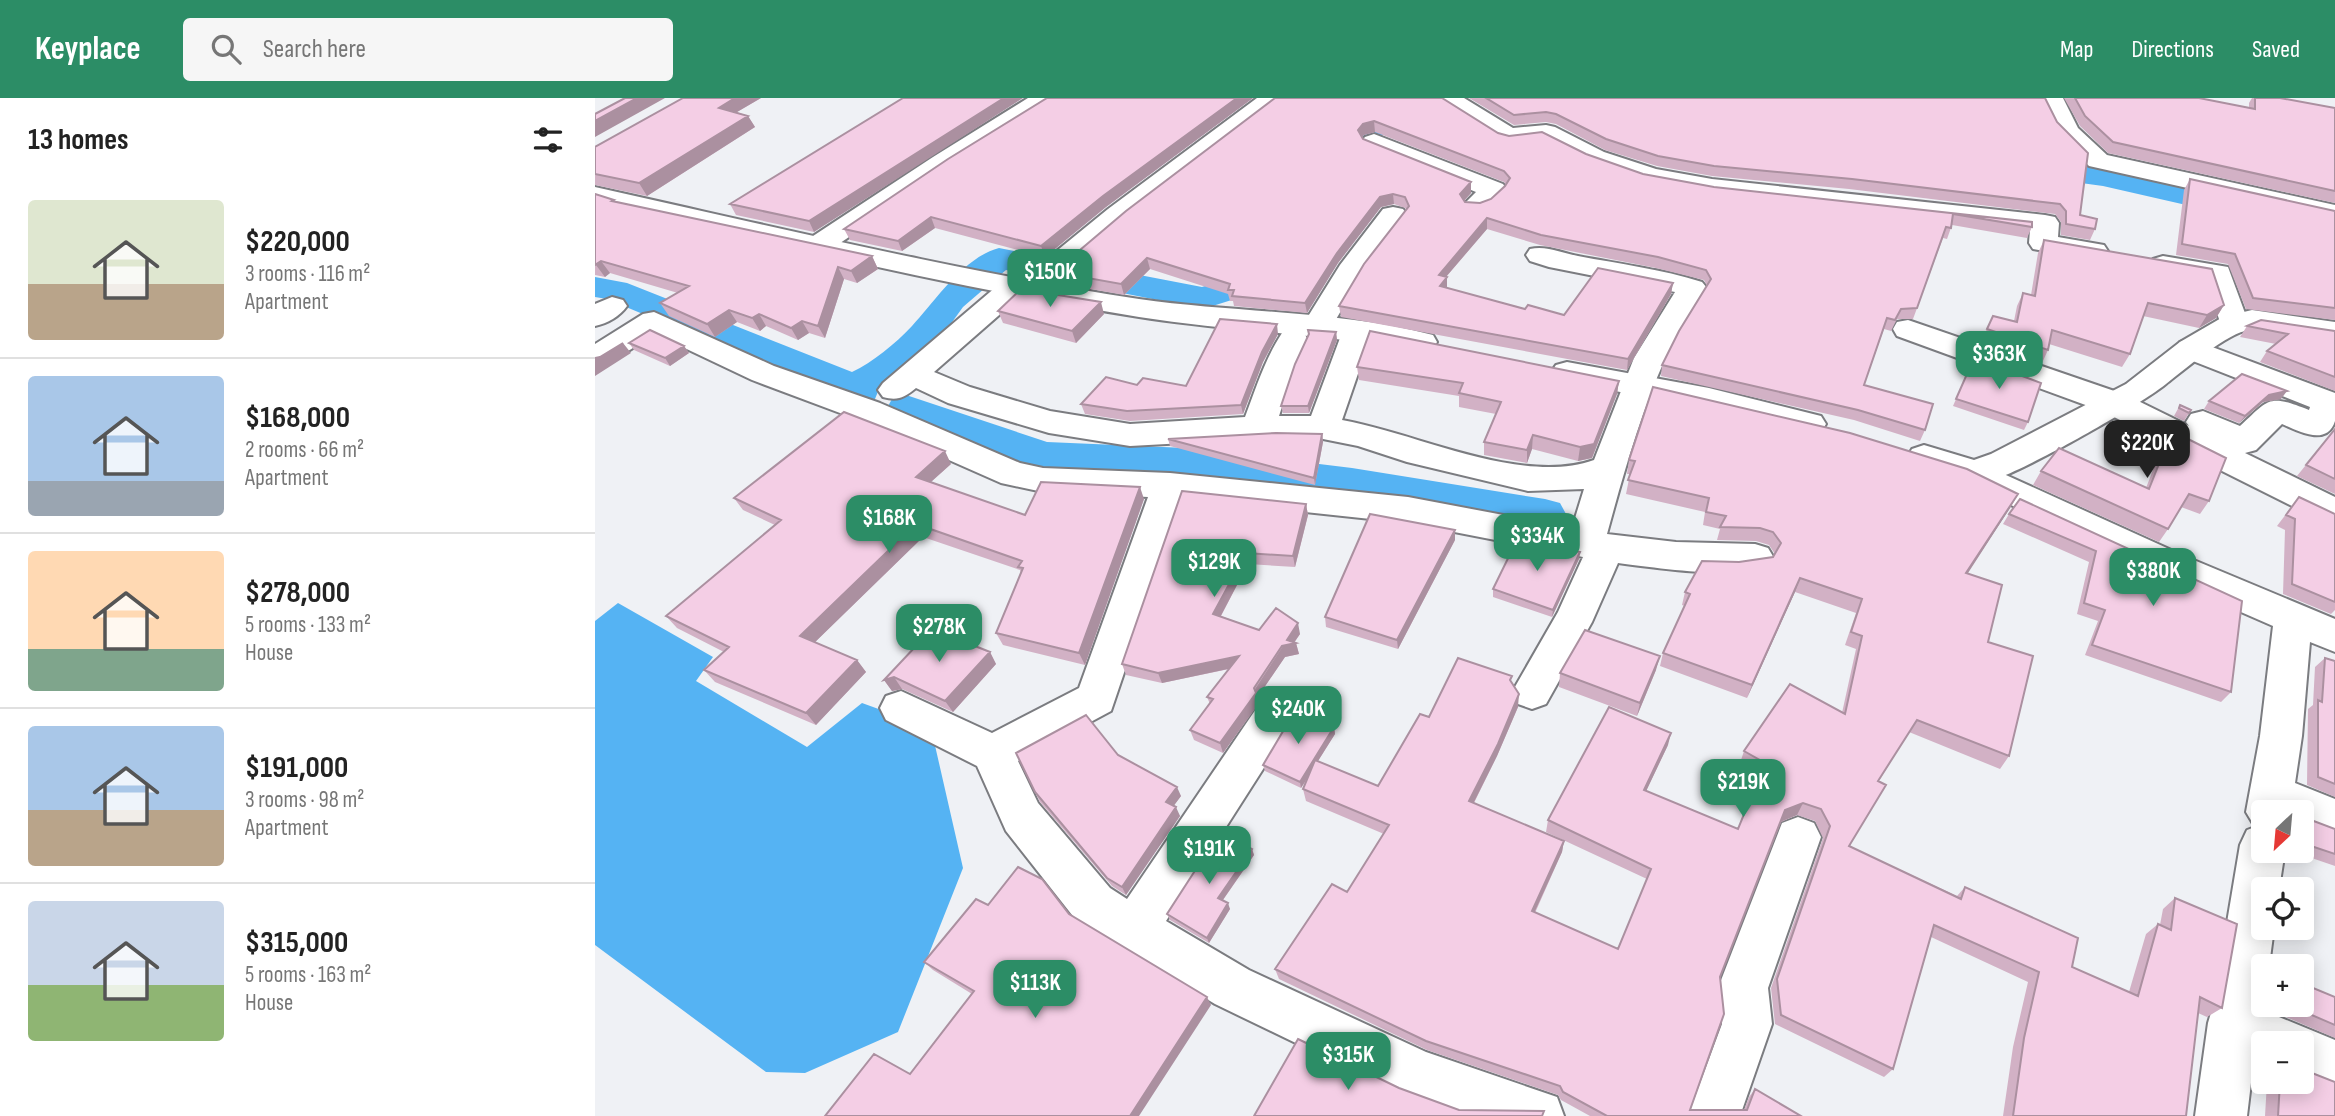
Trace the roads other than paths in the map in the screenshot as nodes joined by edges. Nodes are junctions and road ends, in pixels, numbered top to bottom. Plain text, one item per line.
1 (1273, 98) edge
2 (1447, 98) edge
3 (2051, 98) edge
4 (1032, 100) edge
5 (1374, 142) edge
6 (595, 195) edge
7 (1477, 205) edge
8 (2335, 213) edge
9 (1393, 215) dead end
10 (820, 244) junction
11 (1540, 255) dead end
12 (1028, 279) junction
13 (2234, 324) junction
14 (1908, 329) dead end
15 (1358, 330) junction
16 (2335, 331) edge
17 (1305, 333) junction
18 (1451, 347) edge
19 (2191, 349) junction
20 (595, 358) edge
21 (1544, 367) edge
22 (913, 375) junction
23 (1639, 386) junction
24 (2126, 397) junction
25 (2333, 404) edge
26 (868, 411) junction
27 (1323, 428) junction
28 (1258, 429) junction
29 (1840, 431) edge
30 (1902, 450) edge
31 (1608, 468) junction
32 (1975, 473) junction
33 (1170, 485) junction
34 (2335, 512) edge
35 (1595, 545) junction
36 (1755, 558) edge
37 (2294, 620) junction
38 (2335, 636) edge
39 (1532, 692) dead end
40 (901, 708) dead end
41 (1273, 718) dead end
42 (993, 753) junction
43 (2270, 800) edge
44 (2314, 814) edge
45 (2335, 819) edge
46 (1798, 837) dead end
47 (2260, 863) edge
48 (1135, 928) junction
49 (2233, 1023) junction
50 (2252, 1031) edge
51 (2314, 1057) edge
52 (2335, 1066) edge
53 (1538, 1116) edge
54 (1714, 1116) edge
55 (2221, 1116) edge

1 - 12 street
2 - 13 street
3 - 8 street
4 - 10 street
5 - 7 street
6 - 10 street
9 - 17 street
10 - 12 street
11 - 23 street
12 - 17 street
12 - 22 street
13 - 16 street
13 - 19 street
14 - 24 street
15 - 17 street
15 - 18 street
15 - 27 street
17 - 28 street
19 - 24 street
19 - 25 street
20 - 26 street
21 - 23 street
22 - 26 street
22 - 28 street
23 - 29 street
23 - 31 street
24 - 25 street
24 - 32 street
24 - 34 street
26 - 33 street
27 - 28 street
27 - 31 street
30 - 32 street
31 - 35 street
32 - 37 street
33 - 35 street
33 - 42 street
35 - 36 street
35 - 39 street
37 - 38 street
37 - 43 street
40 - 42 street
41 - 48 street
42 - 48 street
44 - 45 street
46 - 54 street
47 - 49 street
48 - 53 street
49 - 50 street
49 - 55 street
51 - 52 street

